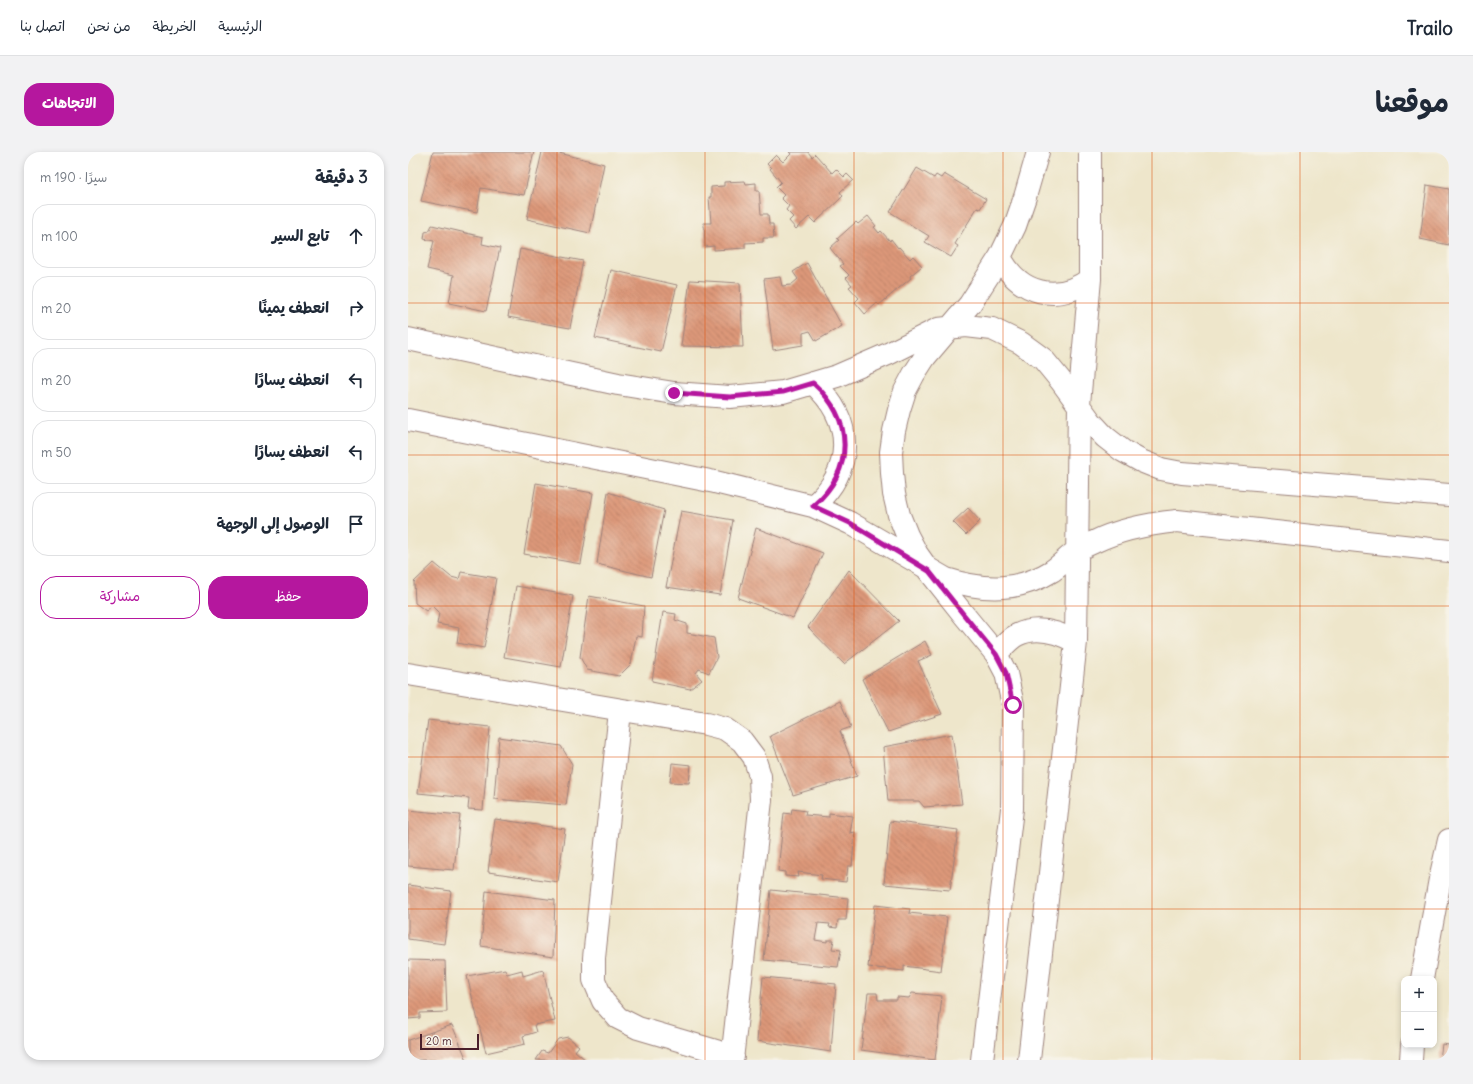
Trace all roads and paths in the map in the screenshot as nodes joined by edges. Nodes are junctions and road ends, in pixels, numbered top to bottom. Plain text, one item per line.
1 (1038, 152) edge
2 (1090, 152) edge
3 (1000, 257) junction
4 (1090, 279) junction
5 (951, 328) junction
6 (408, 339) edge
7 (813, 383) junction
8 (1079, 404) junction
9 (408, 420) edge
10 (1449, 495) edge
11 (813, 506) junction
12 (1078, 550) junction
13 (1449, 551) edge
14 (929, 571) junction
15 (1076, 642) junction
16 (996, 654) junction
17 (408, 674) edge
18 (620, 710) junction
19 (1449, 840) edge
20 (1423, 976) edge
21 (1412, 1048) edge
22 (732, 1058) edge
23 (982, 1060) edge
24 (1029, 1060) edge
25 (1411, 1060) edge

1 - 3 street
2 - 4 street
3 - 4 street
3 - 5 street
4 - 8 street
5 - 7 street
5 - 8 street
5 - 14 street
6 - 7 street
7 - 11 street
8 - 10 street
8 - 12 street
9 - 11 street
11 - 14 street
12 - 13 street
12 - 14 street
12 - 15 street
14 - 16 street
15 - 16 street
15 - 24 street
16 - 23 street
17 - 18 street
18 - 22 street
18 - 22 street
19 - 20 street
21 - 25 street

